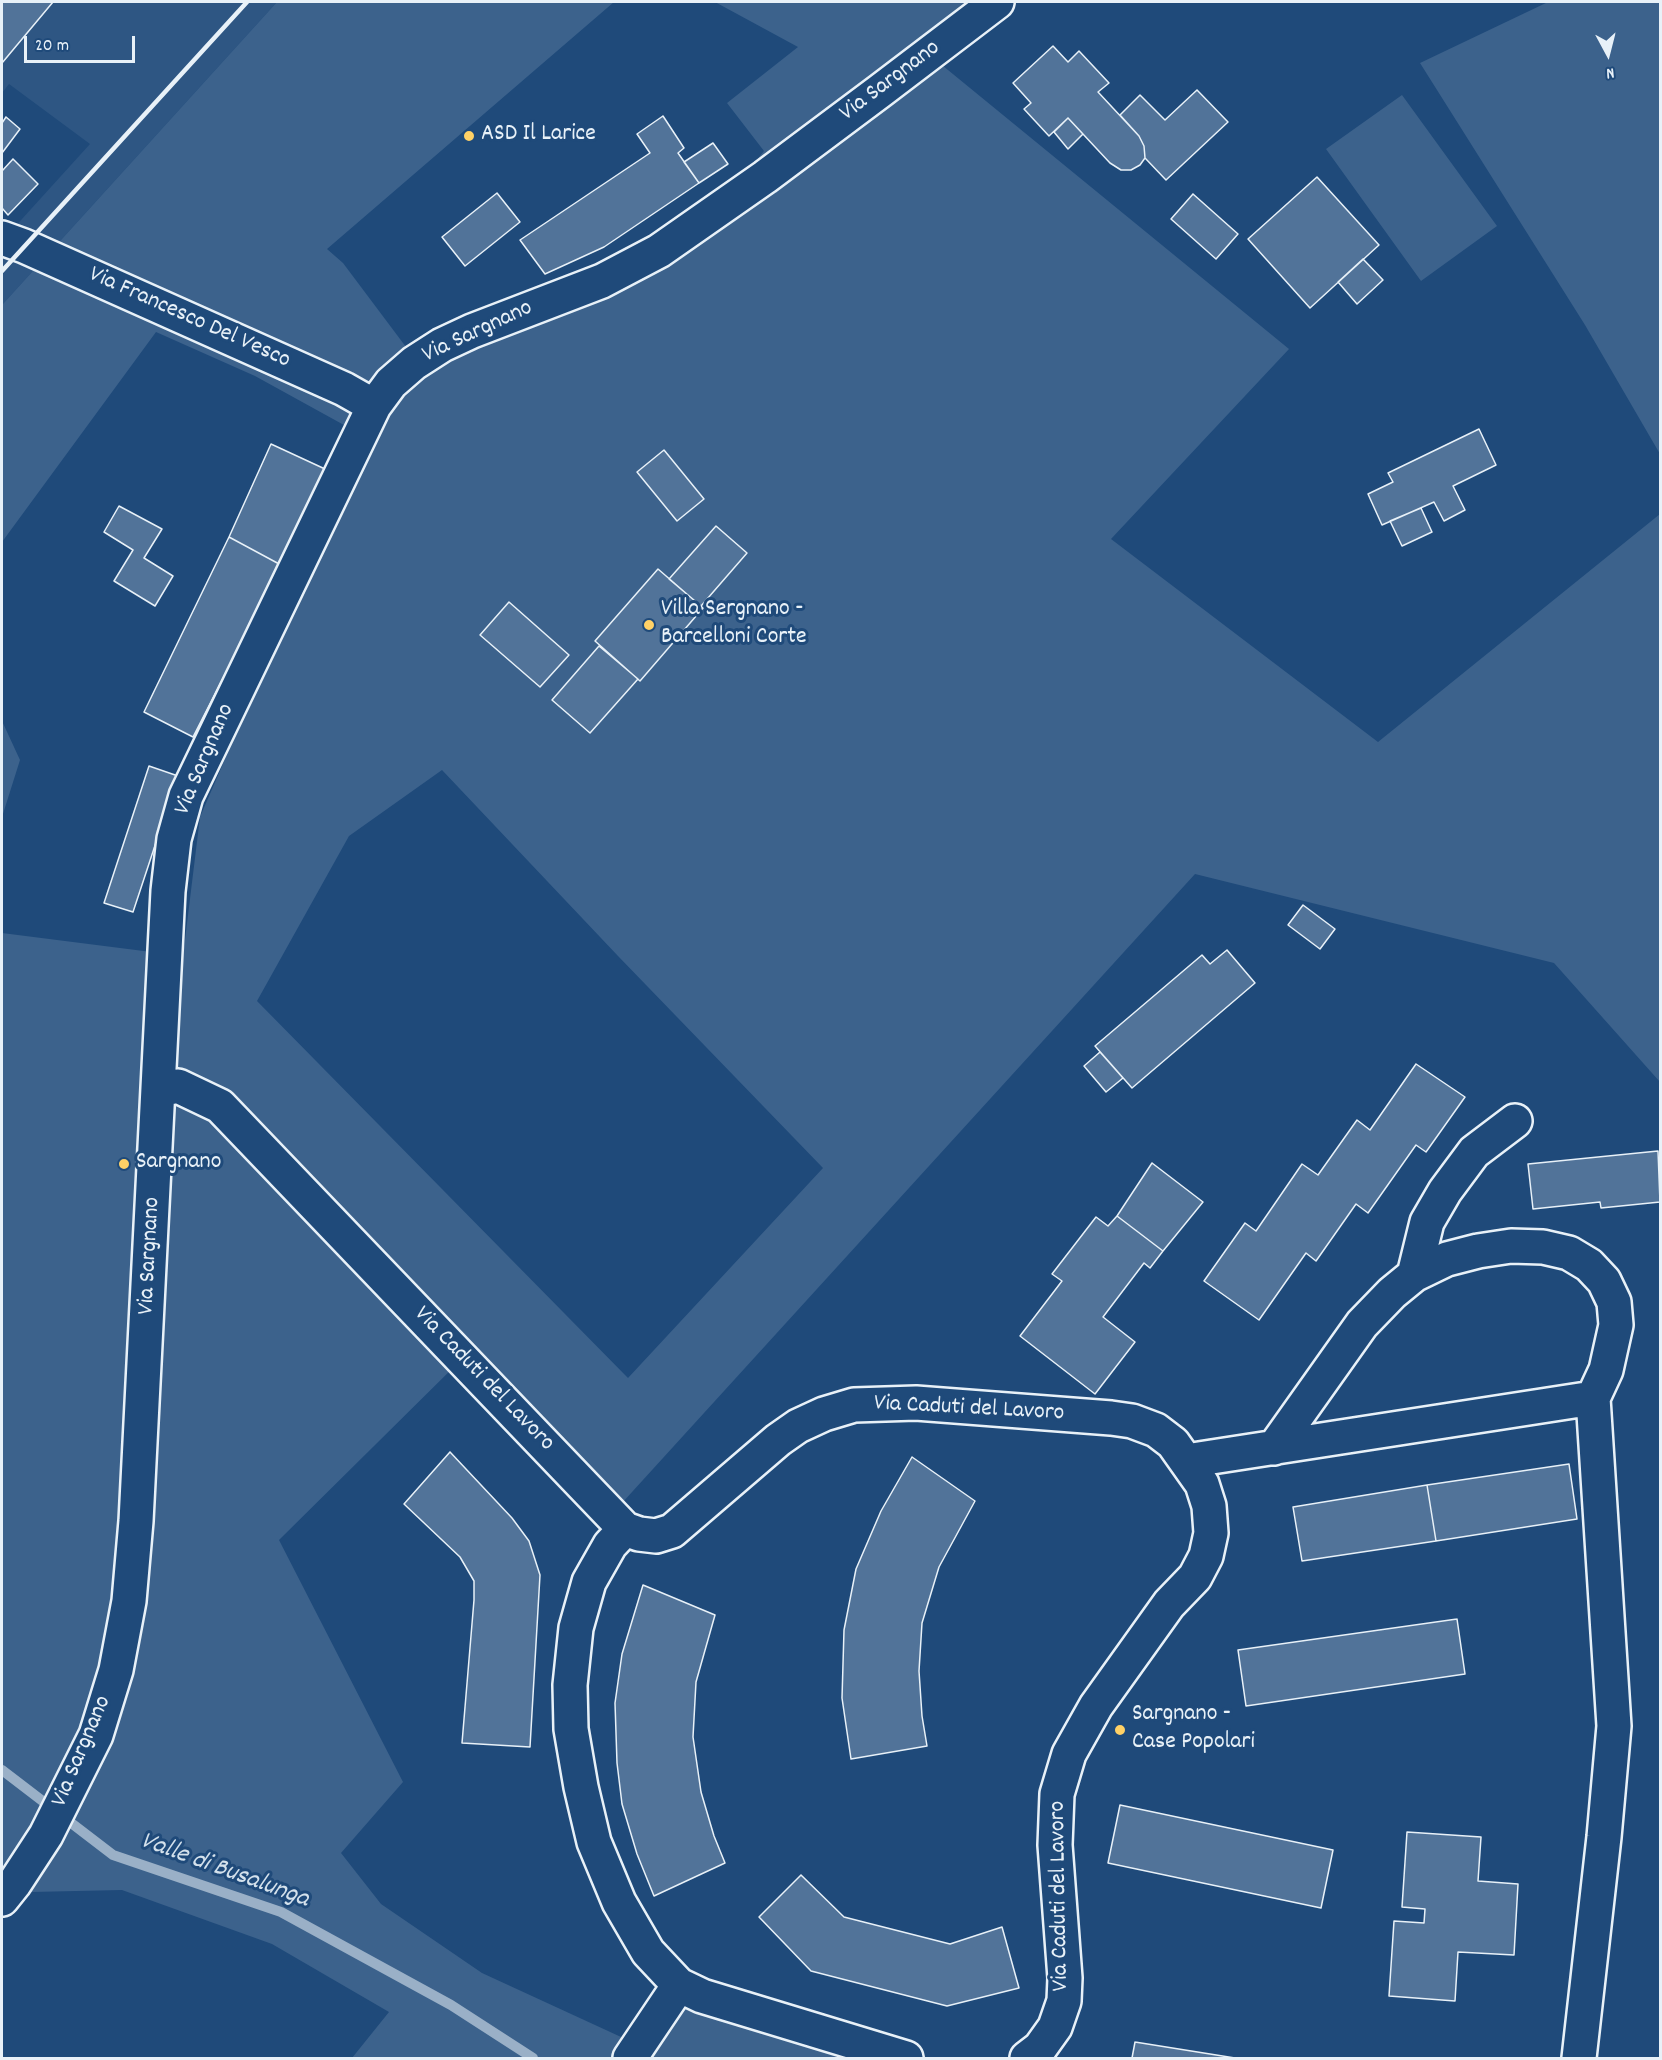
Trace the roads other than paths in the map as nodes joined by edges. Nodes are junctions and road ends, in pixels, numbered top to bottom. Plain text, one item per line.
1 (997, 2) edge
2 (2, 238) edge
3 (374, 406) junction
4 (159, 1090) junction
5 (1515, 1121) dead end
6 (1414, 1275) junction
7 (1593, 1398) junction
8 (1274, 1448) junction
9 (1186, 1461) junction
10 (625, 1528) junction
11 (2, 1899) edge
12 (679, 1985) junction
13 (630, 2058) edge
14 (906, 2058) edge
15 (1027, 2058) edge
16 (1579, 2058) edge

1 - 3 street, Via Sargnano
2 - 3 street, Via Francesco Del Vesco
3 - 4 street, Via Sargnano
4 - 10 street, Via Caduti del Lavoro
4 - 11 street, Via Sargnano
5 - 6 street
6 - 7 street
6 - 8 street
7 - 8 street
7 - 16 street
8 - 9 street
9 - 10 street, Via Caduti del Lavoro
9 - 15 street, Via Caduti del Lavoro
10 - 12 street
12 - 13 street
12 - 14 street

